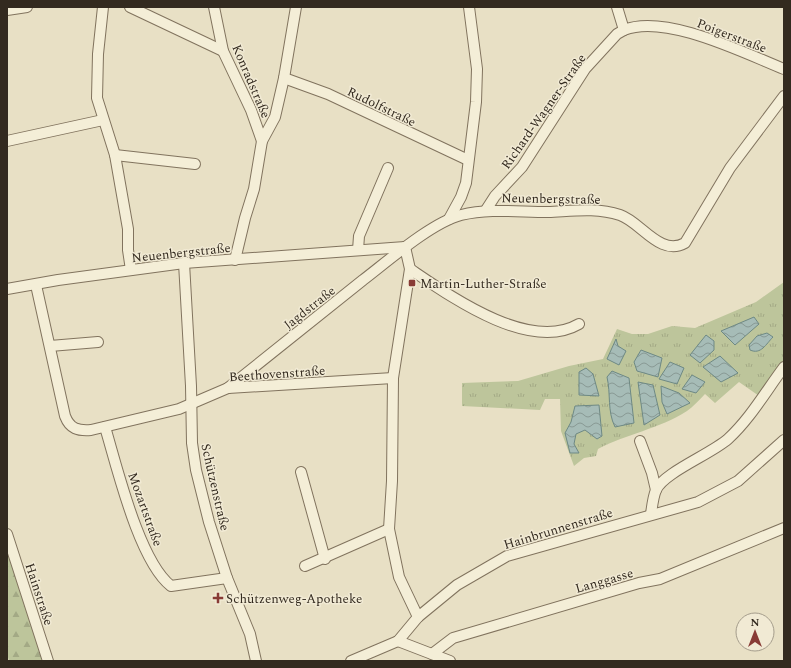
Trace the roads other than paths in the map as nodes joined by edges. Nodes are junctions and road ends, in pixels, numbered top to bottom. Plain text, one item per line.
1 (27, 7) edge
2 (103, 7) edge
3 (130, 7) edge
4 (214, 7) edge
5 (296, 7) edge
6 (469, 7) edge
7 (617, 7) edge
8 (7, 10) edge
9 (624, 30) junction
10 (223, 51) junction
11 (784, 69) edge
12 (284, 78) junction
13 (784, 96) edge
14 (103, 120) junction
15 (7, 141) edge
16 (262, 141) junction
17 (115, 154) junction
18 (468, 160) junction
19 (195, 164) dead end
20 (388, 168) dead end
21 (486, 210) junction
22 (449, 219) junction
23 (405, 247) junction
24 (358, 250) junction
25 (235, 260) junction
26 (184, 263) junction
27 (410, 269) junction
28 (131, 270) junction
29 (36, 284) junction
30 (7, 289) edge
31 (579, 324) dead end
32 (98, 342) dead end
33 (50, 346) junction
34 (784, 367) edge
35 (394, 378) junction
36 (228, 388) junction
37 (191, 404) junction
38 (105, 427) junction
39 (784, 440) edge
40 (640, 441) dead end
41 (301, 472) dead end
42 (656, 490) junction
43 (651, 514) junction
44 (784, 528) edge
45 (389, 529) junction
46 (7, 534) edge
47 (325, 558) junction
48 (305, 566) dead end
49 (227, 578) junction
50 (418, 617) junction
51 (398, 641) junction
52 (432, 654) junction
53 (48, 661) edge
54 (256, 661) edge
55 (351, 661) edge
56 (450, 661) edge

1 - 8 street
2 - 14 street
3 - 10 street
4 - 10 street, Konradstraße
5 - 12 street
6 - 18 street
7 - 9 street
9 - 11 street, Poigerstraße
9 - 21 street, Richard-Wagner-Straße
10 - 16 street, Konradstraße
12 - 16 street
12 - 18 street, Rudolfstraße
13 - 21 street, Neuenbergstraße
14 - 15 street
14 - 17 street
16 - 25 street
17 - 19 street
17 - 28 street
18 - 22 street
20 - 24 street
21 - 22 street, Neuenbergstraße
22 - 23 street, Neuenbergstraße
23 - 24 street, Neuenbergstraße
23 - 27 street
23 - 36 street, Jagdstraße
24 - 25 street, Neuenbergstraße
25 - 26 street, Neuenbergstraße
26 - 28 street, Neuenbergstraße
26 - 37 street, Schützenstraße
27 - 31 street
27 - 35 street
28 - 29 street, Neuenbergstraße
29 - 30 street, Neuenbergstraße
29 - 33 street
32 - 33 street
33 - 38 street, Beethovenstraße
34 - 42 street
35 - 36 street, Beethovenstraße
35 - 45 street
36 - 37 street, Beethovenstraße
37 - 38 street, Beethovenstraße
37 - 49 street, Schützenstraße
38 - 49 street, Mozartstraße
39 - 43 street, Hainbrunnenstraße
40 - 42 street
41 - 47 street
42 - 43 street
43 - 50 street, Hainbrunnenstraße
44 - 52 street, Langgasse
45 - 47 street
45 - 50 street
46 - 53 street, Hainstraße
47 - 48 street
49 - 54 street, Schützenstraße
50 - 51 street, Hainbrunnenstraße
51 - 52 street
51 - 55 street, Hainbrunnenstraße
52 - 56 street

